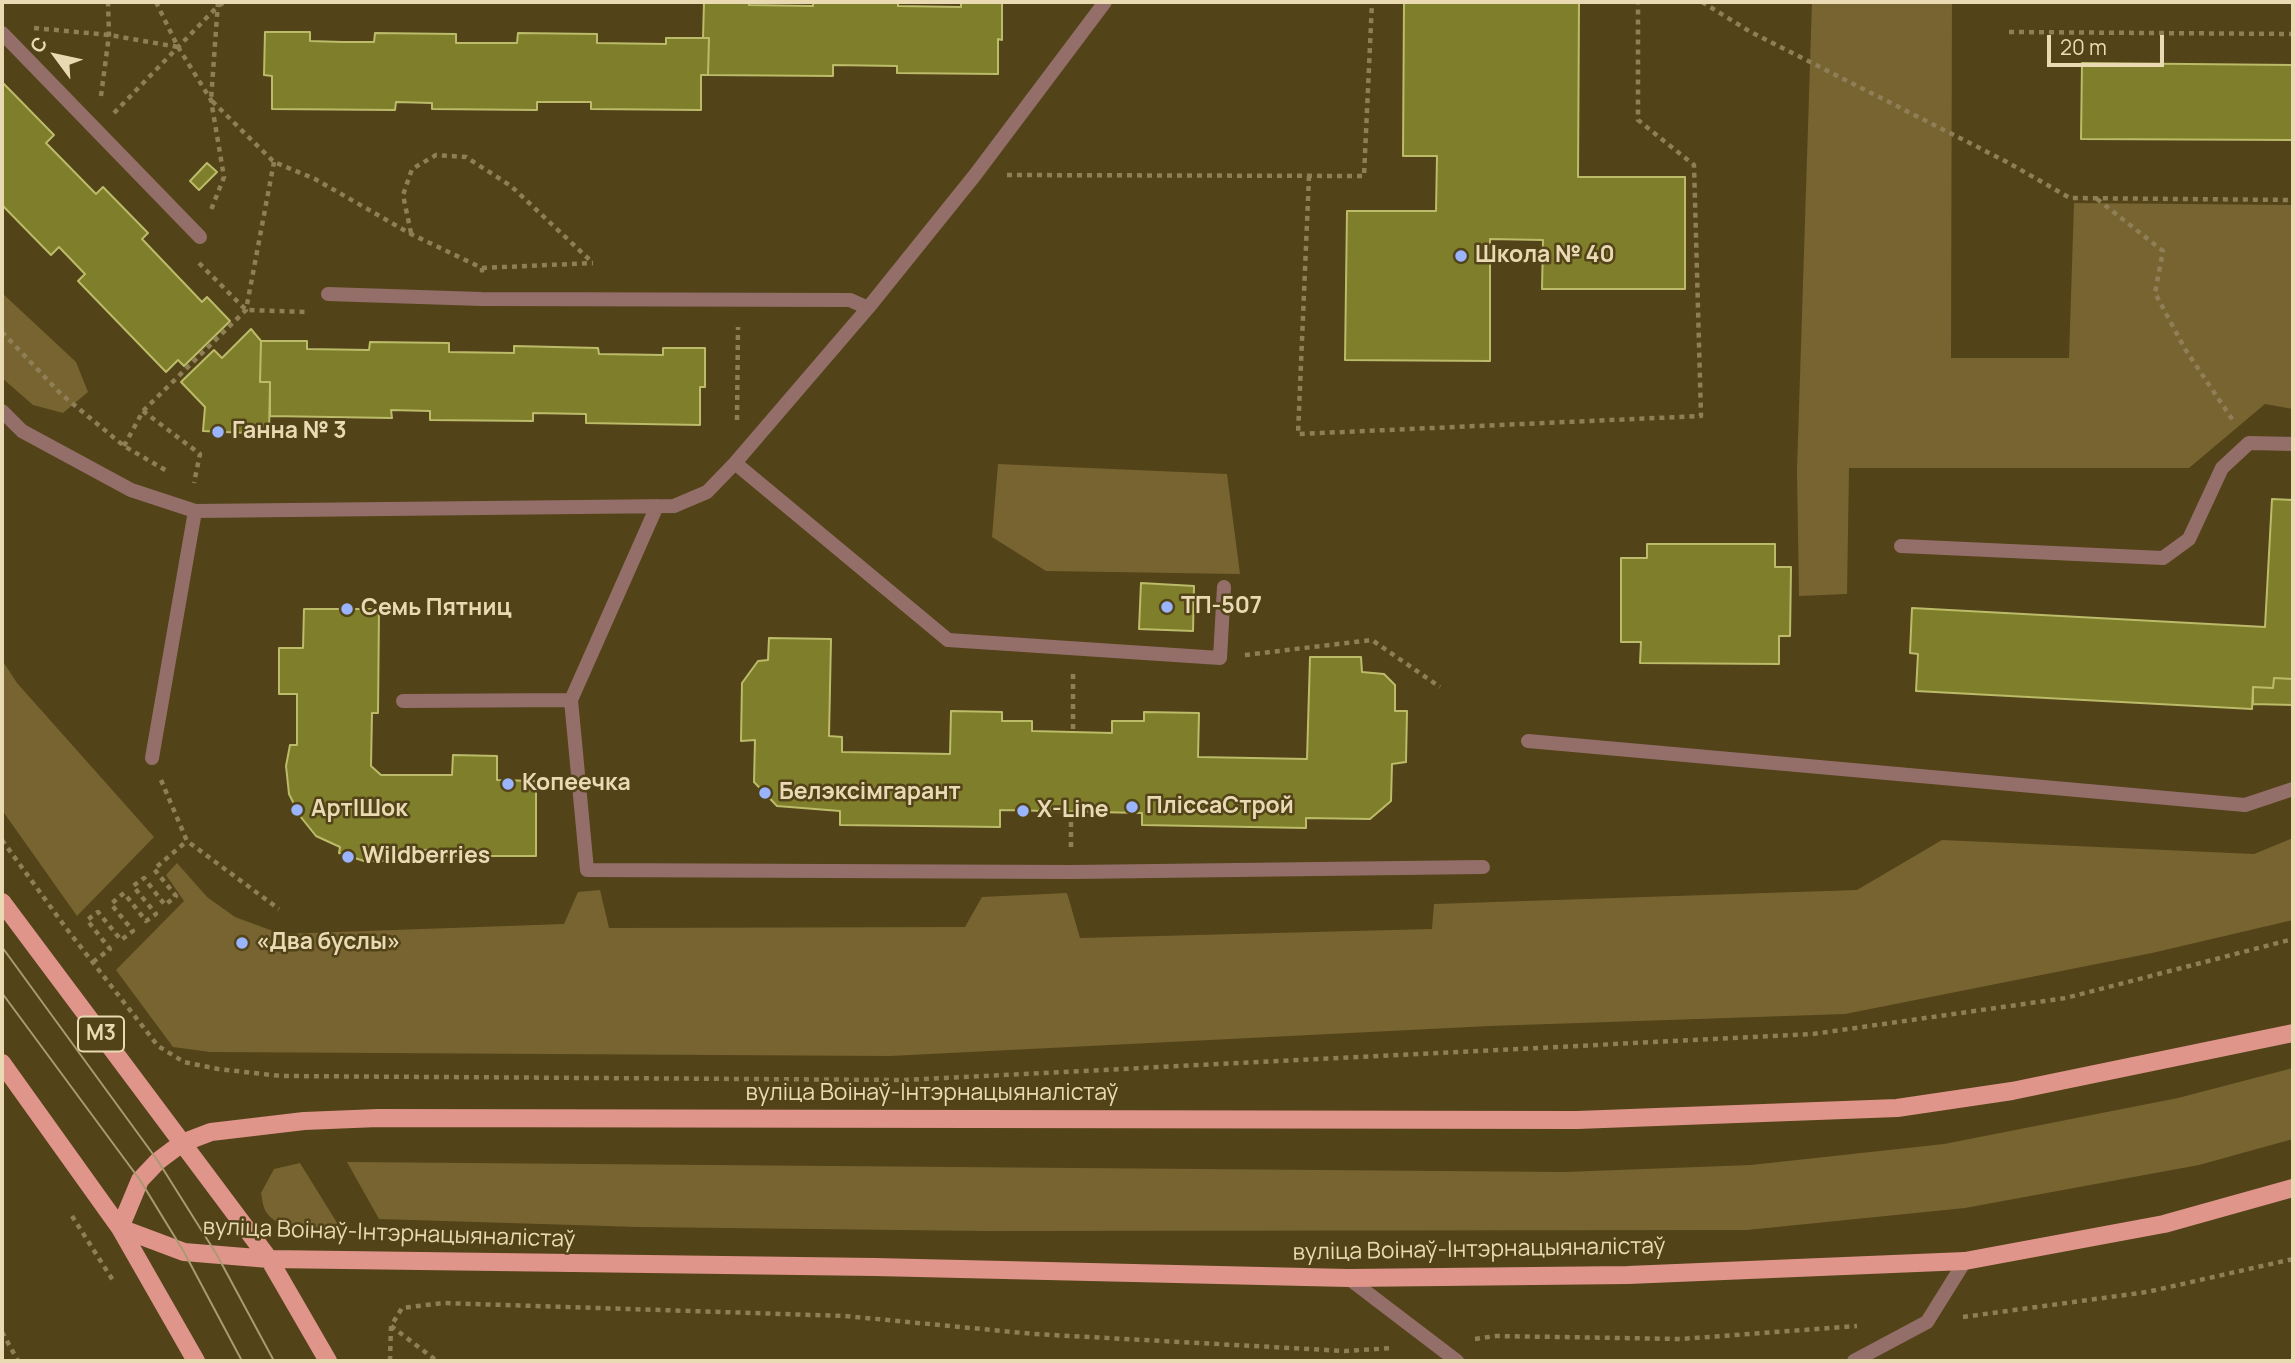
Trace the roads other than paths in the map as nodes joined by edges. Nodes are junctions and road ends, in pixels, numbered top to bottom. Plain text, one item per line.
1 (1105, 2) edge
2 (2, 33) edge
3 (200, 237) road end
4 (328, 294) dead end
5 (868, 308) junction
6 (2, 411) edge
7 (2293, 444) edge
8 (735, 463) junction
9 (657, 506) junction
10 (195, 511) junction
11 (1901, 546) dead end
12 (1224, 587) dead end
13 (571, 700) junction
14 (403, 701) dead end
15 (1528, 741) dead end
16 (152, 758) road end
17 (2293, 789) edge
18 (1483, 867) dead end
19 (2, 902) edge
20 (2293, 1033) edge
21 (2, 1063) edge
22 (182, 1143) junction
23 (2293, 1188) edge
24 (120, 1228) junction
25 (269, 1259) junction
26 (1965, 1261) junction
27 (1348, 1278) junction
28 (197, 1361) edge
29 (328, 1361) edge
30 (1457, 1361) edge
31 (1854, 1361) edge

1 - 5 lane
2 - 3 lane
4 - 5 lane
5 - 8 lane
6 - 10 lane
7 - 11 lane
8 - 9 lane
8 - 12 lane
9 - 10 lane
9 - 13 lane
10 - 16 lane
13 - 14 lane
13 - 18 lane
15 - 17 lane
19 - 22 main road, М3
20 - 22 main road, вуліца Воінаў-Інтэрнацыяналістаў
21 - 24 main road
22 - 24 main road, вуліца Воінаў-Інтэрнацыяналістаў
22 - 25 main road, М3
23 - 26 main road, вуліца Воінаў-Інтэрнацыяналістаў
24 - 25 main road, вуліца Воінаў-Інтэрнацыяналістаў
24 - 28 main road
25 - 27 main road, вуліца Воінаў-Інтэрнацыяналістаў
25 - 29 main road, М3
26 - 27 main road, вуліца Воінаў-Інтэрнацыяналістаў
26 - 31 lane
27 - 30 lane

